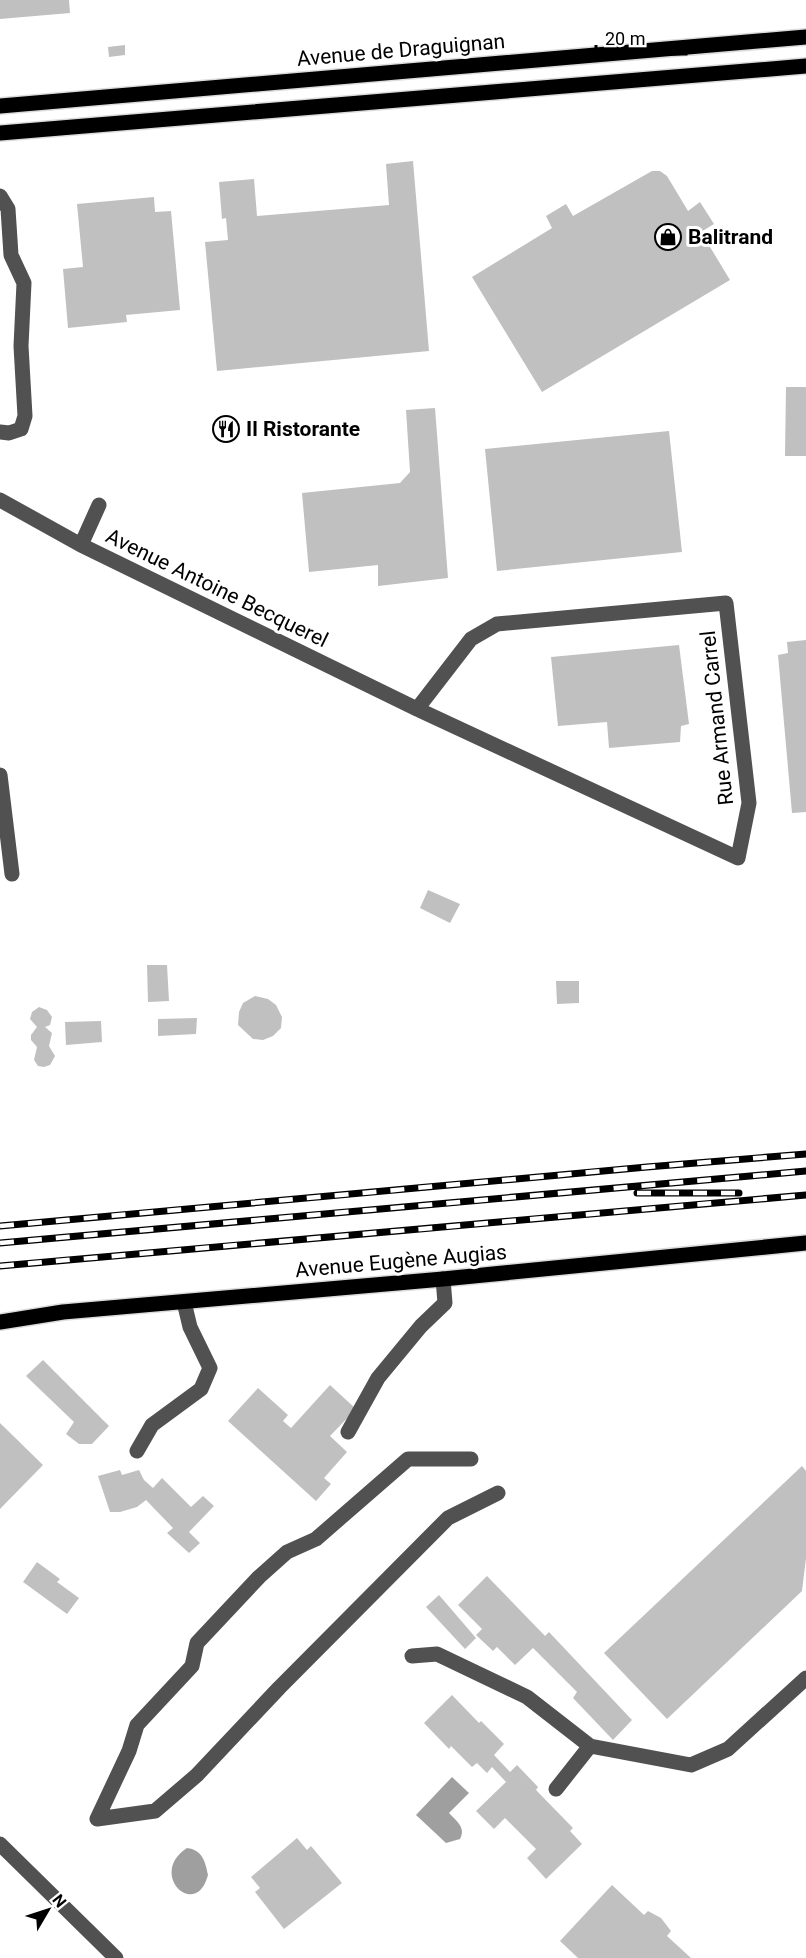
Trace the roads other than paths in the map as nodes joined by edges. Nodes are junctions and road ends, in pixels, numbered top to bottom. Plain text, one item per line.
1 (806, 37) edge
2 (806, 66) edge
3 (0, 106) edge
4 (0, 133) edge
5 (0, 196) edge
6 (0, 432) edge
7 (0, 500) edge
8 (99, 505) dead end
9 (81, 545) junction
10 (417, 709) junction
11 (0, 775) edge
12 (3, 834) edge
13 (12, 874) dead end
14 (806, 1243) edge
15 (443, 1279) junction
16 (184, 1302) junction
17 (0, 1322) edge
18 (348, 1432) dead end
19 (137, 1450) dead end
20 (471, 1459) dead end
21 (498, 1493) dead end
22 (412, 1656) dead end
23 (806, 1678) edge
24 (590, 1746) junction
25 (556, 1789) dead end
26 (0, 1844) edge
27 (116, 1958) edge

1 - 3 main road, Avenue de Draguignan
2 - 4 main road
5 - 6 street
7 - 9 street, Avenue Antoine Becquerel
8 - 9 street
9 - 10 street, Avenue Antoine Becquerel
10 - 10 street, Rue Armand Carrel
11 - 12 street
12 - 13 street
14 - 15 main road, Avenue Eugène Augias
15 - 16 main road, Avenue Eugène Augias
15 - 18 street
16 - 17 main road, Avenue Eugène Augias
16 - 19 street
20 - 21 street
22 - 24 street
23 - 24 street
24 - 25 street
26 - 27 street

